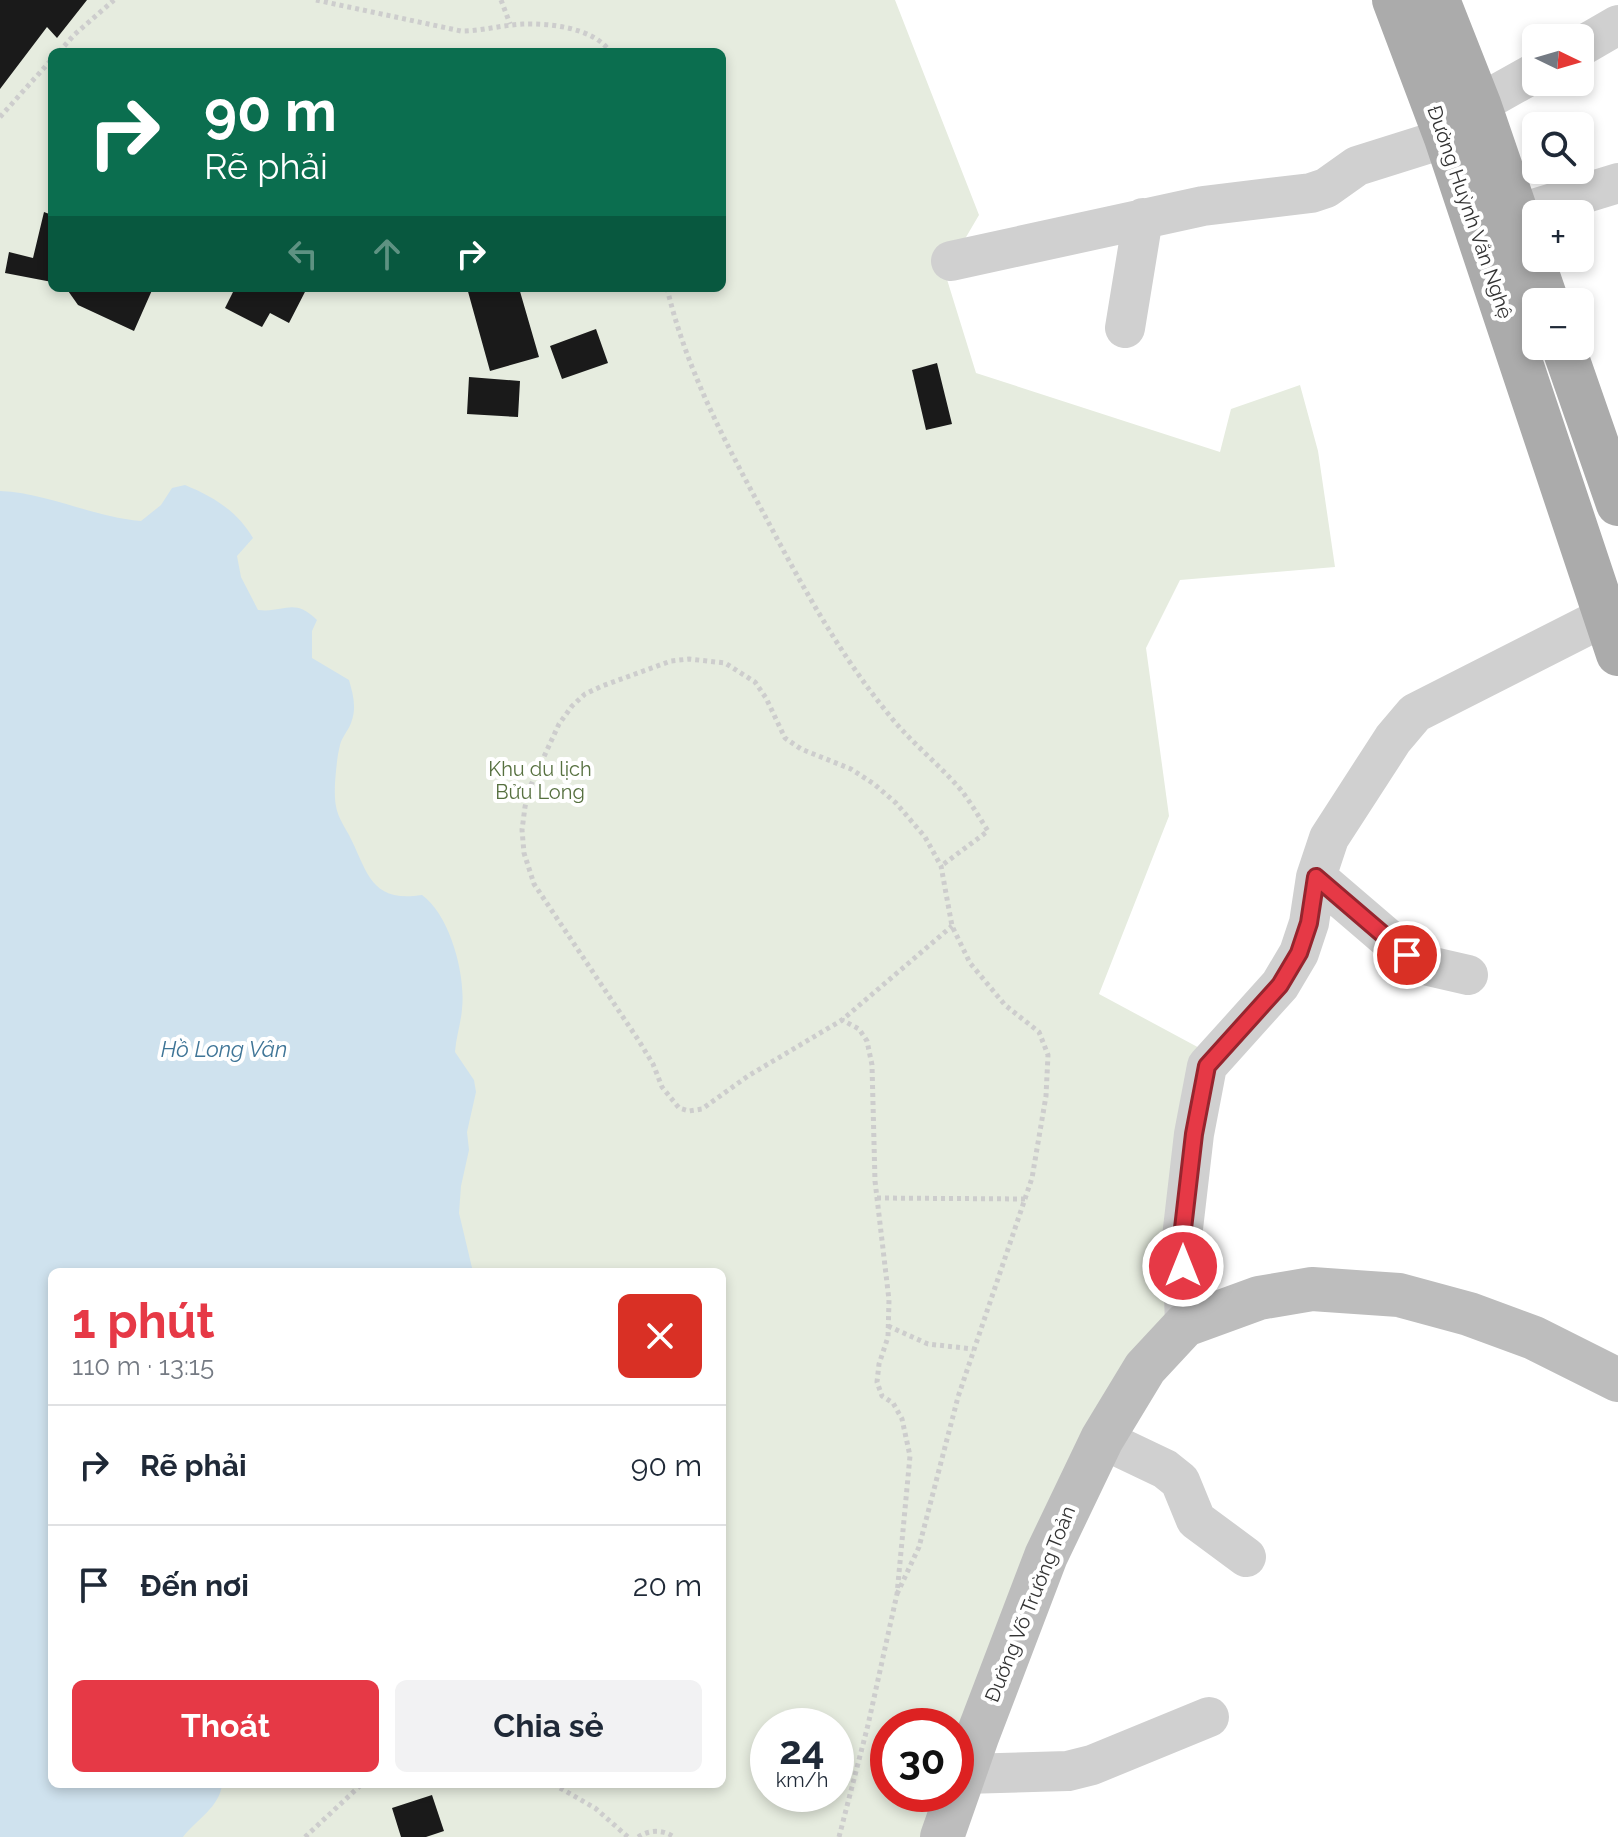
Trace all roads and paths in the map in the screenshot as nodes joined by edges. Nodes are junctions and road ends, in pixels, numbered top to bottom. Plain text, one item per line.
1 (114, 0) edge
2 (316, 0) edge
3 (501, 0) edge
4 (1394, 0) edge
5 (1438, 0) edge
6 (510, 24) dead end
7 (1618, 25) edge
8 (1594, 39) edge
9 (63, 48) edge
10 (607, 48) edge
11 (48, 63) edge
12 (1522, 80) edge
13 (1479, 104) junction
14 (0, 117) edge
15 (1446, 138) junction
16 (1618, 183) edge
17 (1517, 214) junction
18 (1143, 218) junction
19 (951, 261) dead end
20 (1542, 288) edge
21 (668, 292) edge
22 (1125, 328) dead end
23 (1568, 360) edge
24 (1618, 504) edge
25 (1612, 635) edge
26 (941, 866) junction
27 (1316, 877) junction
28 (952, 926) junction
29 (1468, 975) dead end
30 (842, 1020) junction
31 (877, 1198) junction
32 (1026, 1199) junction
33 (1185, 1325) junction
34 (888, 1326) junction
35 (973, 1349) junction
36 (1618, 1380) edge
37 (1102, 1439) junction
38 (1246, 1557) dead end
39 (897, 1594) junction
40 (1209, 1717) dead end
41 (974, 1747) edge
42 (974, 1774) edge
43 (358, 1788) edge
44 (560, 1788) edge
45 (951, 1812) edge
46 (305, 1837) edge
47 (628, 1837) edge
48 (638, 1837) edge
49 (674, 1837) edge
50 (839, 1837) edge
51 (942, 1837) edge

1 - 9 path
2 - 10 path
3 - 6 path
4 - 15 main road, Đường Huỳnh Văn Nghệ
5 - 13 main road
7 - 8 street
11 - 14 path
12 - 13 street
13 - 17 main road
15 - 18 street
15 - 25 main road, Đường Huỳnh Văn Nghệ
16 - 17 street
17 - 20 main road
18 - 19 street
18 - 22 street
21 - 26 path
23 - 24 main road
25 - 27 street
26 - 28 path
26 - 30 path
27 - 29 street
27 - 33 street
28 - 30 path
28 - 32 path
30 - 31 path
31 - 32 path
31 - 34 path
32 - 35 path
33 - 36 main road, Đường Võ Trường Toản
33 - 37 main road, Đường Võ Trường Toản
34 - 35 path
34 - 39 path
35 - 39 path
37 - 38 street
37 - 41 main road, Đường Võ Trường Toản
39 - 50 path
40 - 42 street
43 - 46 path
44 - 47 path
45 - 51 main road, Đường Võ Trường Toản
48 - 49 path

